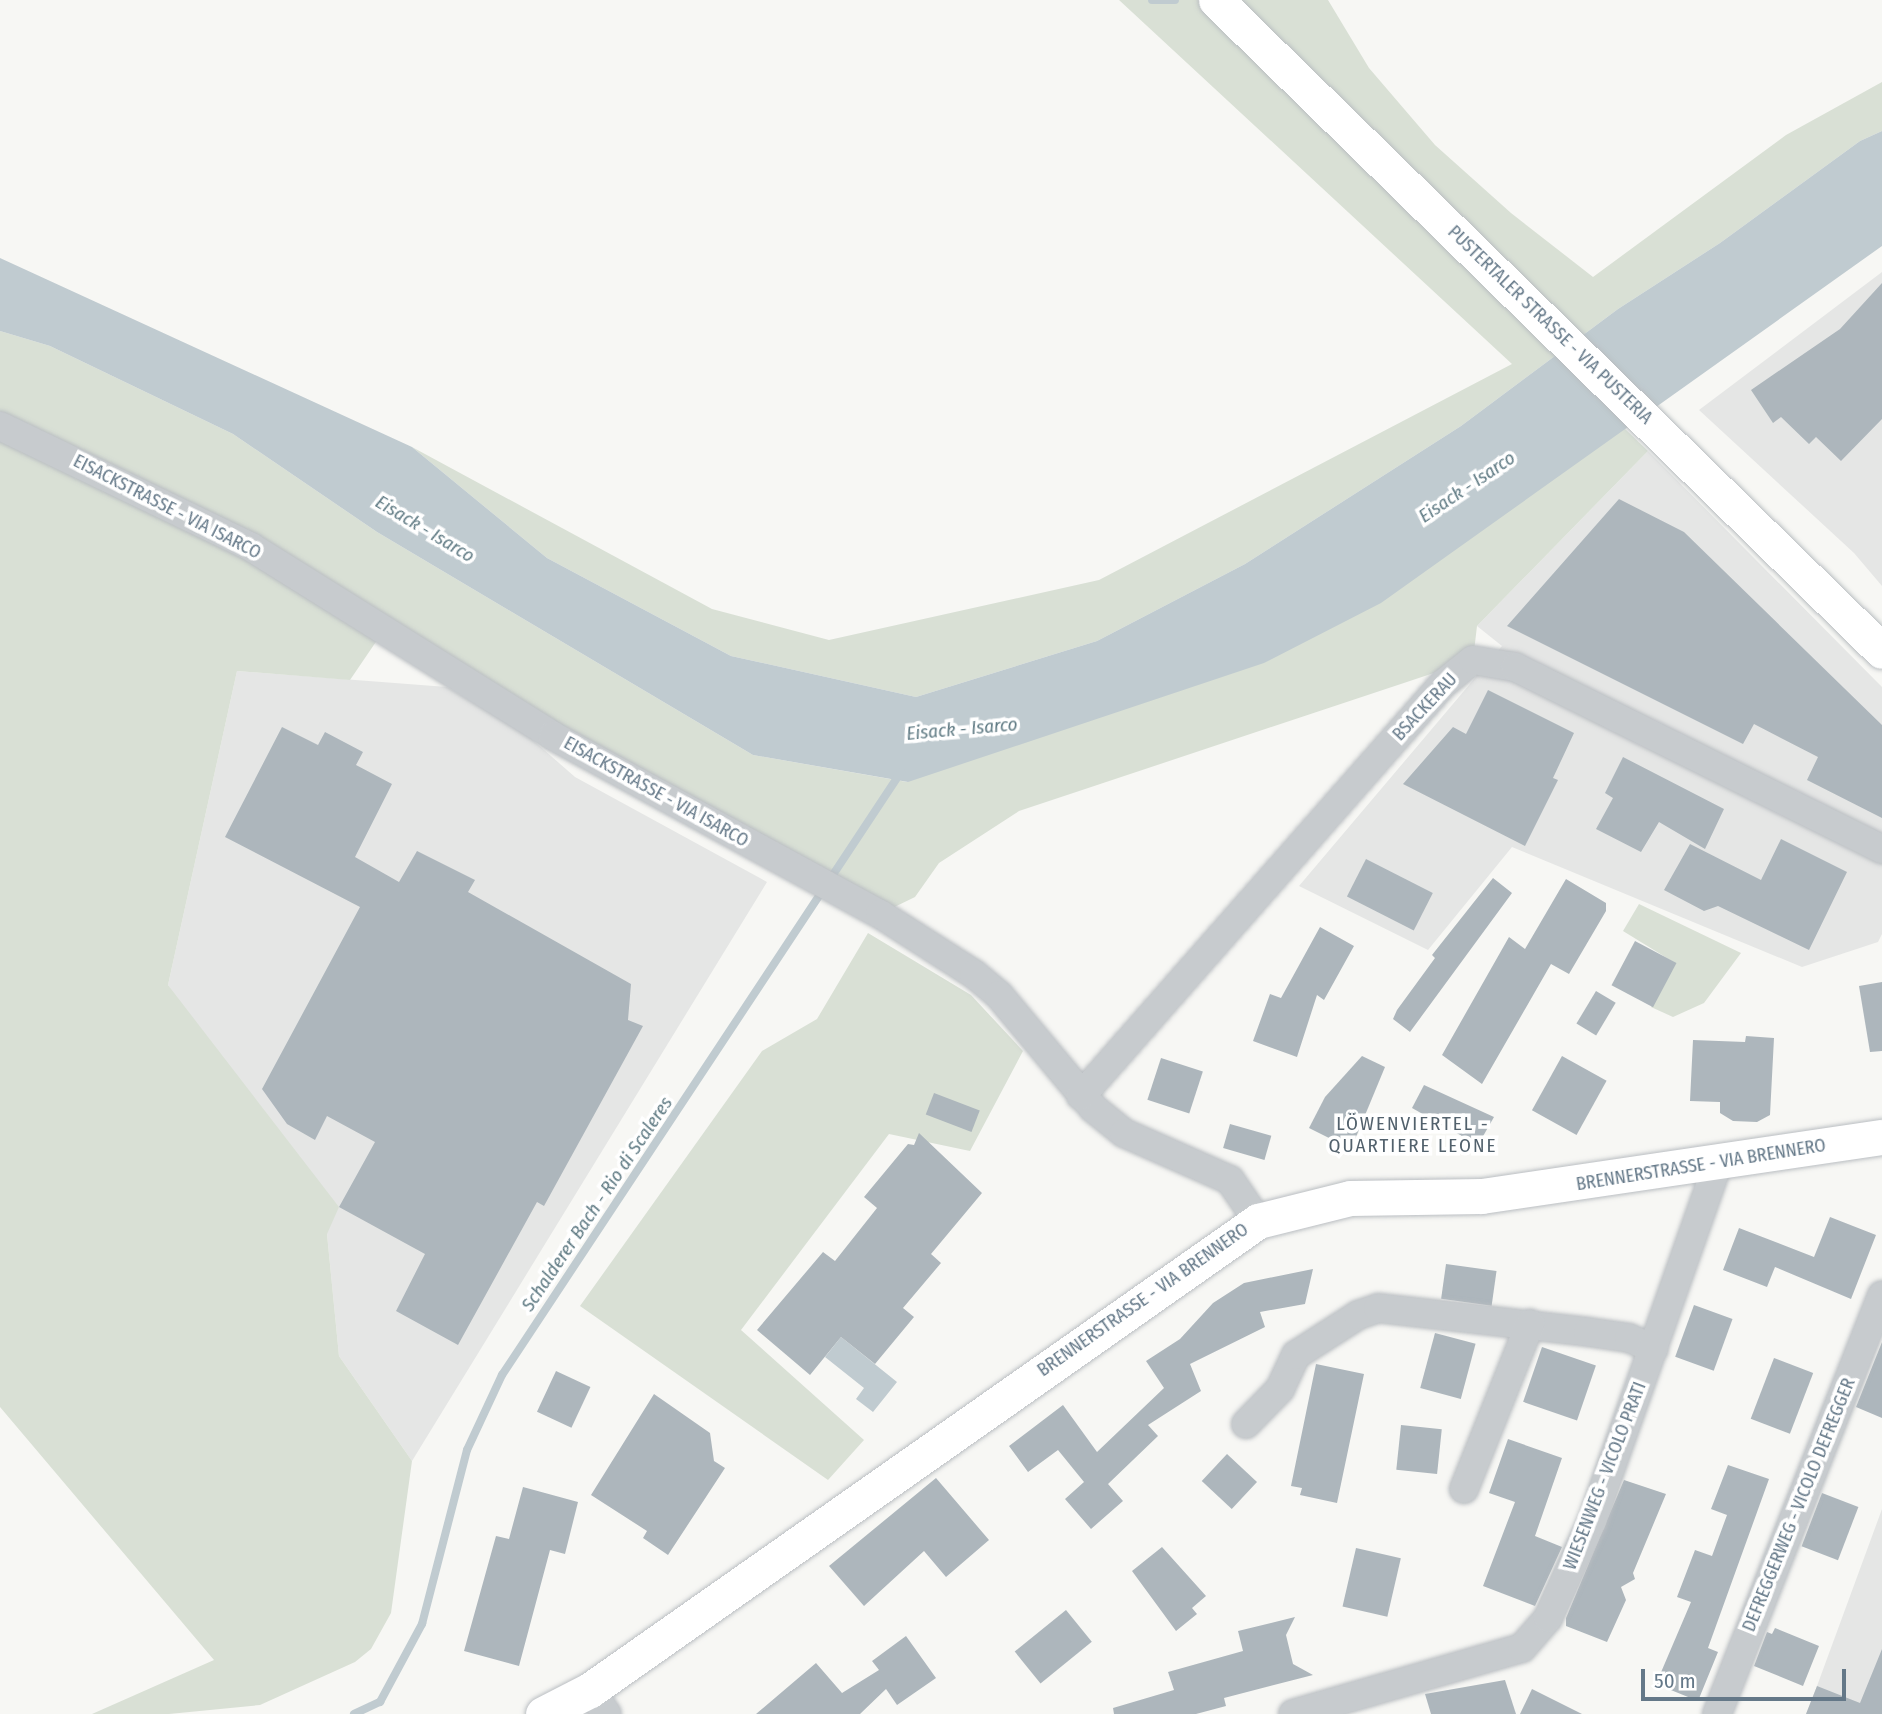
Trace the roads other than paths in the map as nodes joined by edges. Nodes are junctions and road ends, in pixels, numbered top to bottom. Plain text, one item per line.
1 (1216, 0) edge
2 (0, 426) edge
3 (1882, 651) edge
4 (1882, 849) edge
5 (1081, 1096) junction
6 (1882, 1137) edge
7 (1718, 1164) junction
8 (1258, 1221) junction
9 (1882, 1295) edge
10 (1531, 1324) junction
11 (1654, 1349) junction
12 (1245, 1424) dead end
13 (1464, 1489) dead end
14 (598, 1702) edge
15 (543, 1714) edge
16 (1293, 1714) edge
17 (1717, 1714) edge

1 - 3 main road, PUSTERTALER STRASSE - VIA PUSTERIA
2 - 5 street, EISACKSTRASSE - VIA ISARCO
4 - 5 street, BSACKERAU
5 - 8 street, EISACKSTRASSE - VIA ISARCO
6 - 7 main road, BRENNERSTRASSE - VIA BRENNERO
7 - 8 main road, BRENNERSTRASSE - VIA BRENNERO
7 - 11 street, WIESENWEG - VICOLO PRATI
8 - 14 main road, BRENNERSTRASSE - VIA BRENNERO
9 - 17 street, DEFREGGERWEG - VICOLO DEFREGGER
10 - 11 street
10 - 12 street
10 - 13 street
11 - 16 street, WIESENWEG - VICOLO PRATI
14 - 15 main road, BRENNERSTRASSE - VIA BRENNERO

